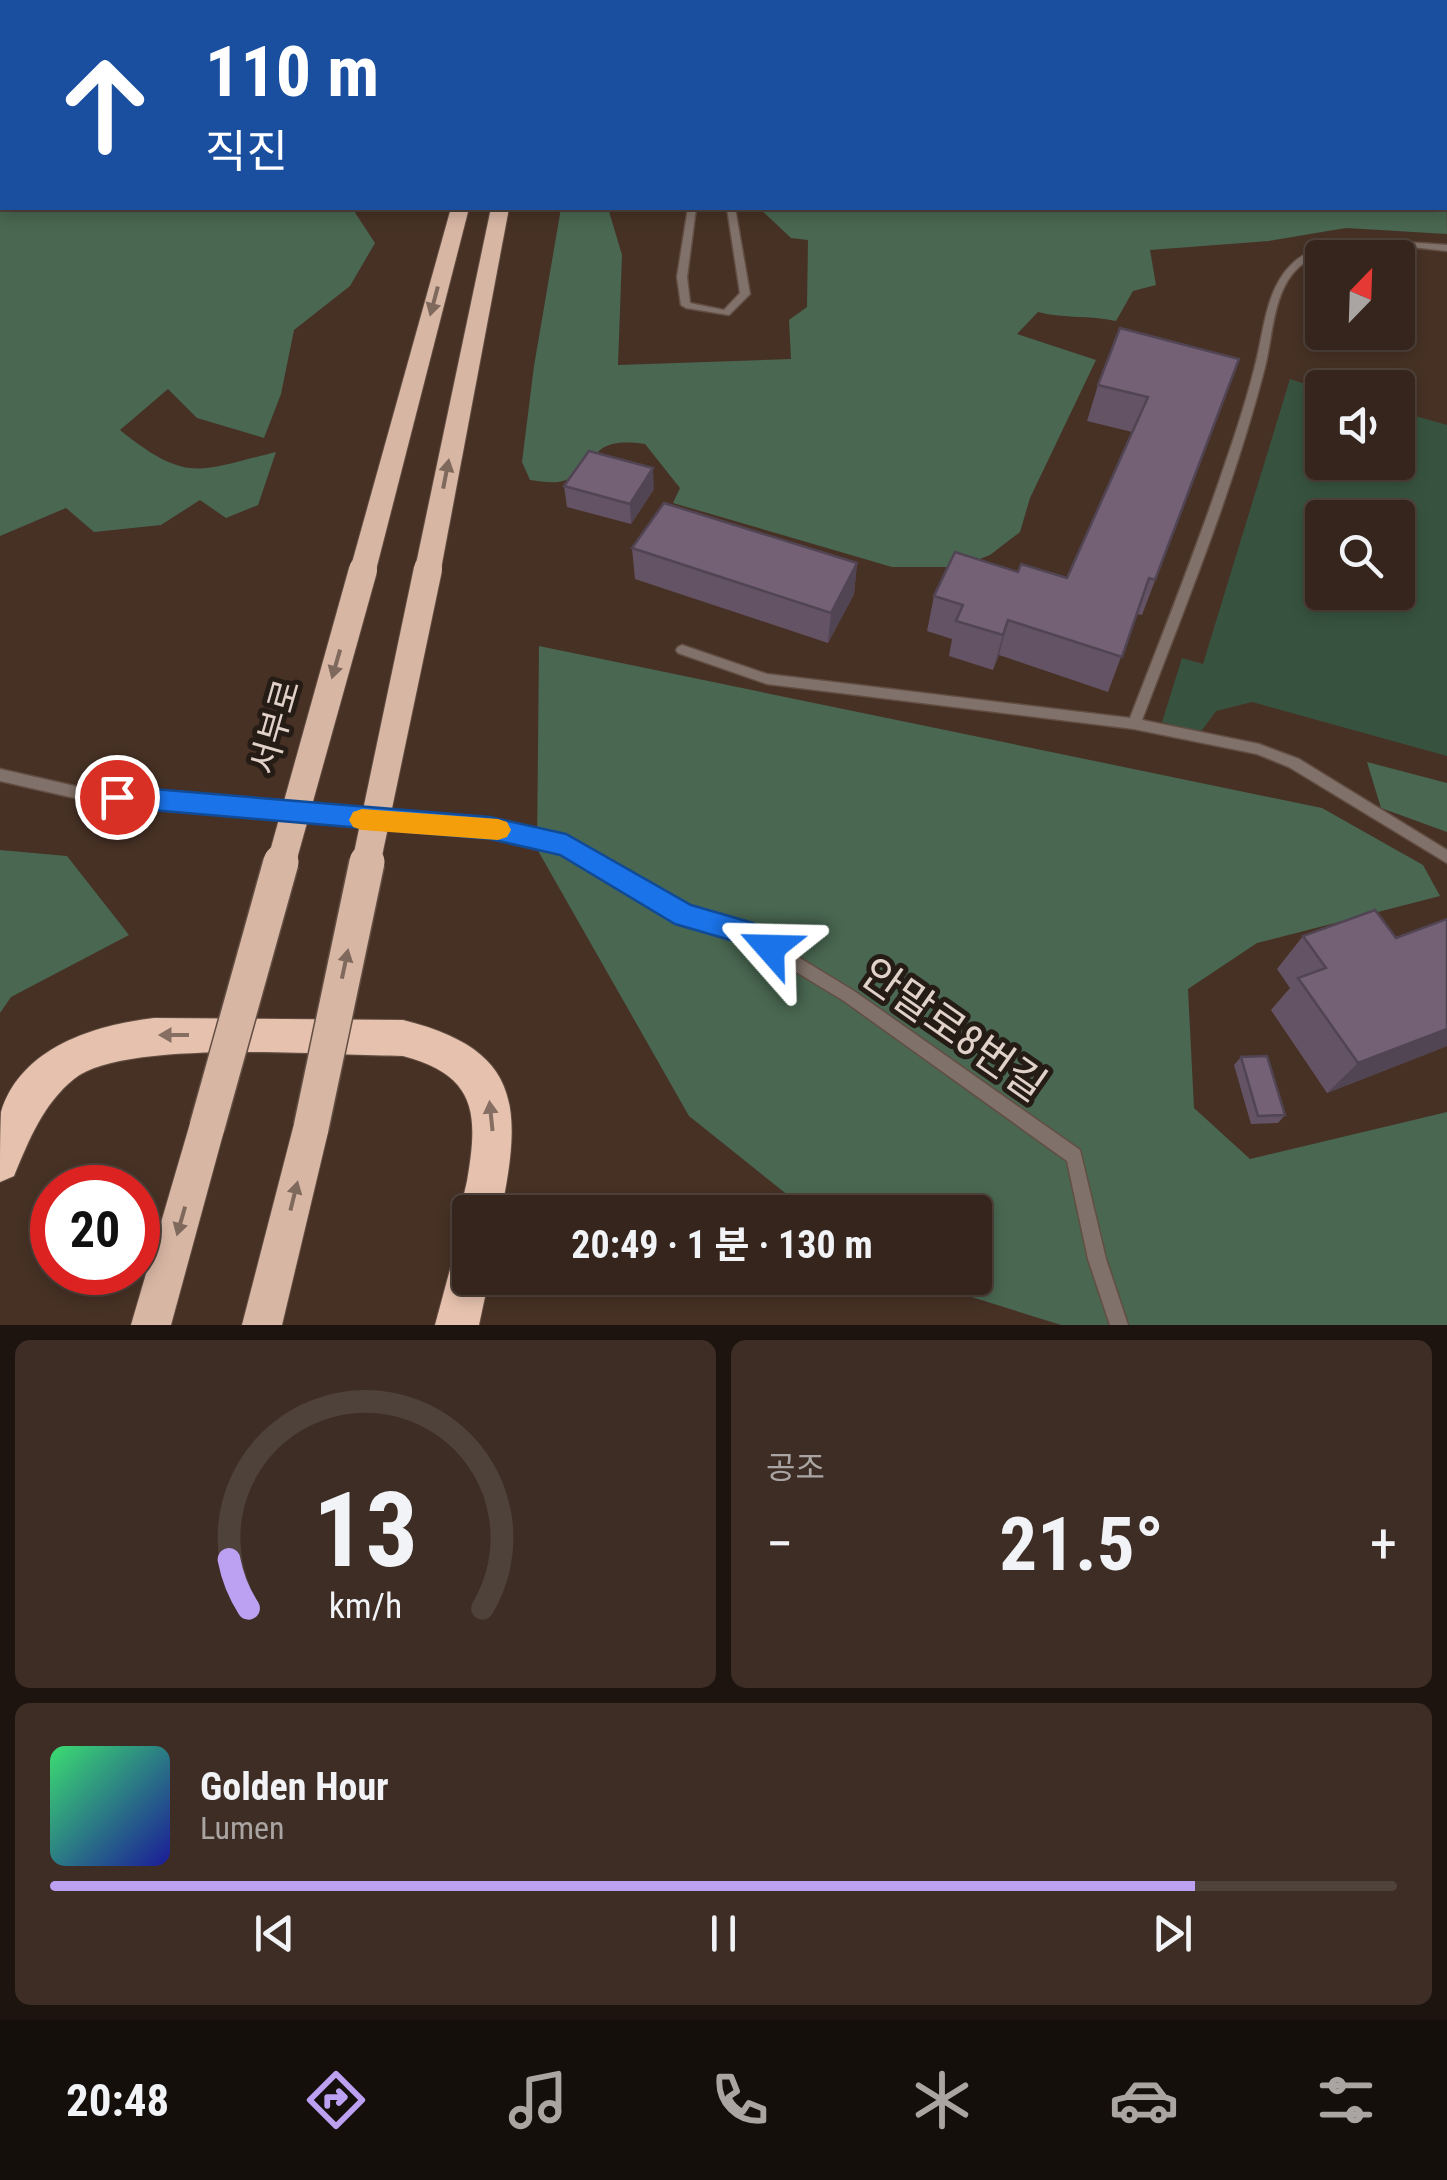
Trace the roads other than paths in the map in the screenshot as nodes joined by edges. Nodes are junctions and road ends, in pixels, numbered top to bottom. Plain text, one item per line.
1 (459, 210) edge
2 (500, 210) edge
3 (692, 210) edge
4 (731, 210) edge
5 (1447, 248) edge
6 (682, 650) dead end
7 (1134, 724) junction
8 (0, 774) edge
9 (1447, 856) edge
10 (0, 1162) edge
11 (484, 1195) edge
12 (464, 1295) edge
13 (151, 1325) edge
14 (262, 1325) edge
15 (458, 1325) edge
16 (1119, 1325) edge

1 -> 13 highway, 서부로, bridge
14 -> 2 highway, bridge
3 - 4 lane
5 - 7 lane
6 - 7 lane
7 - 9 lane
8 - 16 lane, 안말로8번길
11 -> 10 highway
12 - 15 highway

